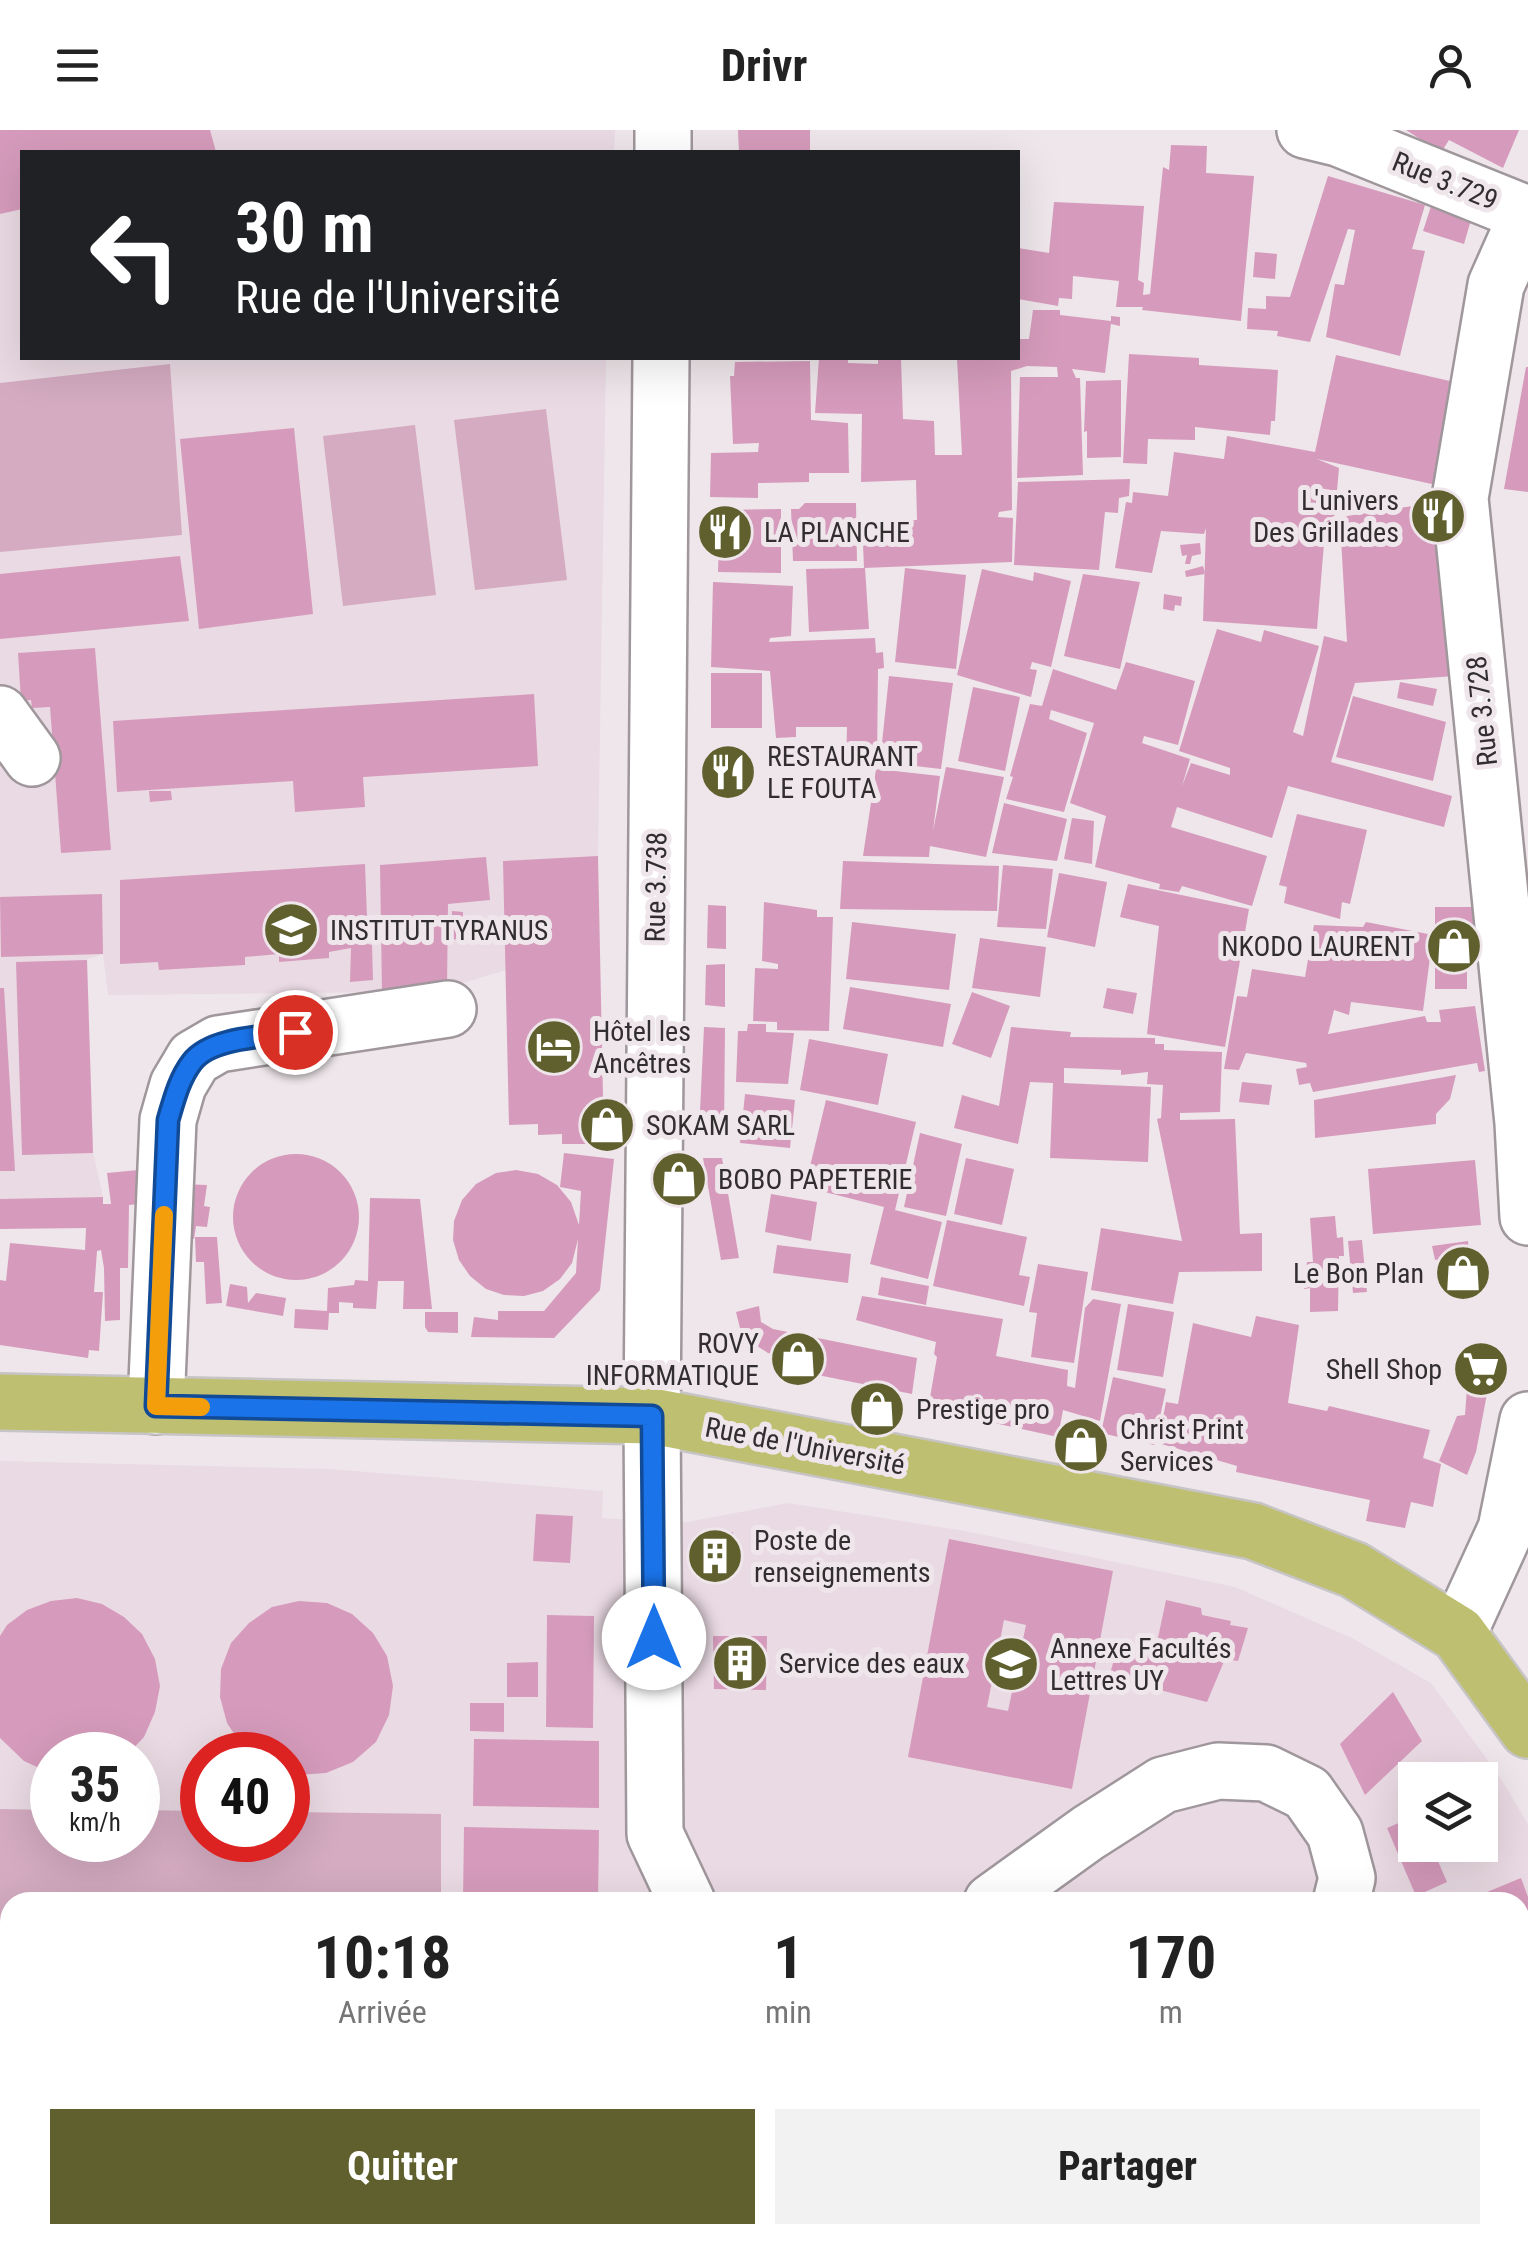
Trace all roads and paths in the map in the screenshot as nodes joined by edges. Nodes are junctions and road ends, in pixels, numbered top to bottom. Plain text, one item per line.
1 (1305, 130) edge
2 (1528, 214) edge
3 (1512, 296) edge
4 (661, 360) edge
5 (0, 714) edge
6 (32, 758) dead end
7 (448, 1009) dead end
8 (1525, 1122) edge
9 (1528, 1217) edge
10 (0, 1402) edge
11 (156, 1406) junction
12 (652, 1416) junction
13 (1528, 1420) edge
14 (1458, 1634) junction
15 (1528, 1730) edge
16 (682, 1892) edge
17 (1006, 1892) edge
18 (1344, 1892) edge

1 - 2 street, Rue 3.729
2 - 3 street, Rue 3.728
3 - 8 street, Rue 3.728
4 - 12 street, Rue 3.738
5 - 6 street
7 - 11 street
8 - 9 street, Rue 3.728
10 - 11 main road, Rue de l'Université
11 - 12 main road, Rue de l'Université
12 - 14 main road, Rue de l'Université
12 - 16 street, Rue 3.738
13 - 14 street
14 - 15 main road
17 - 18 street

